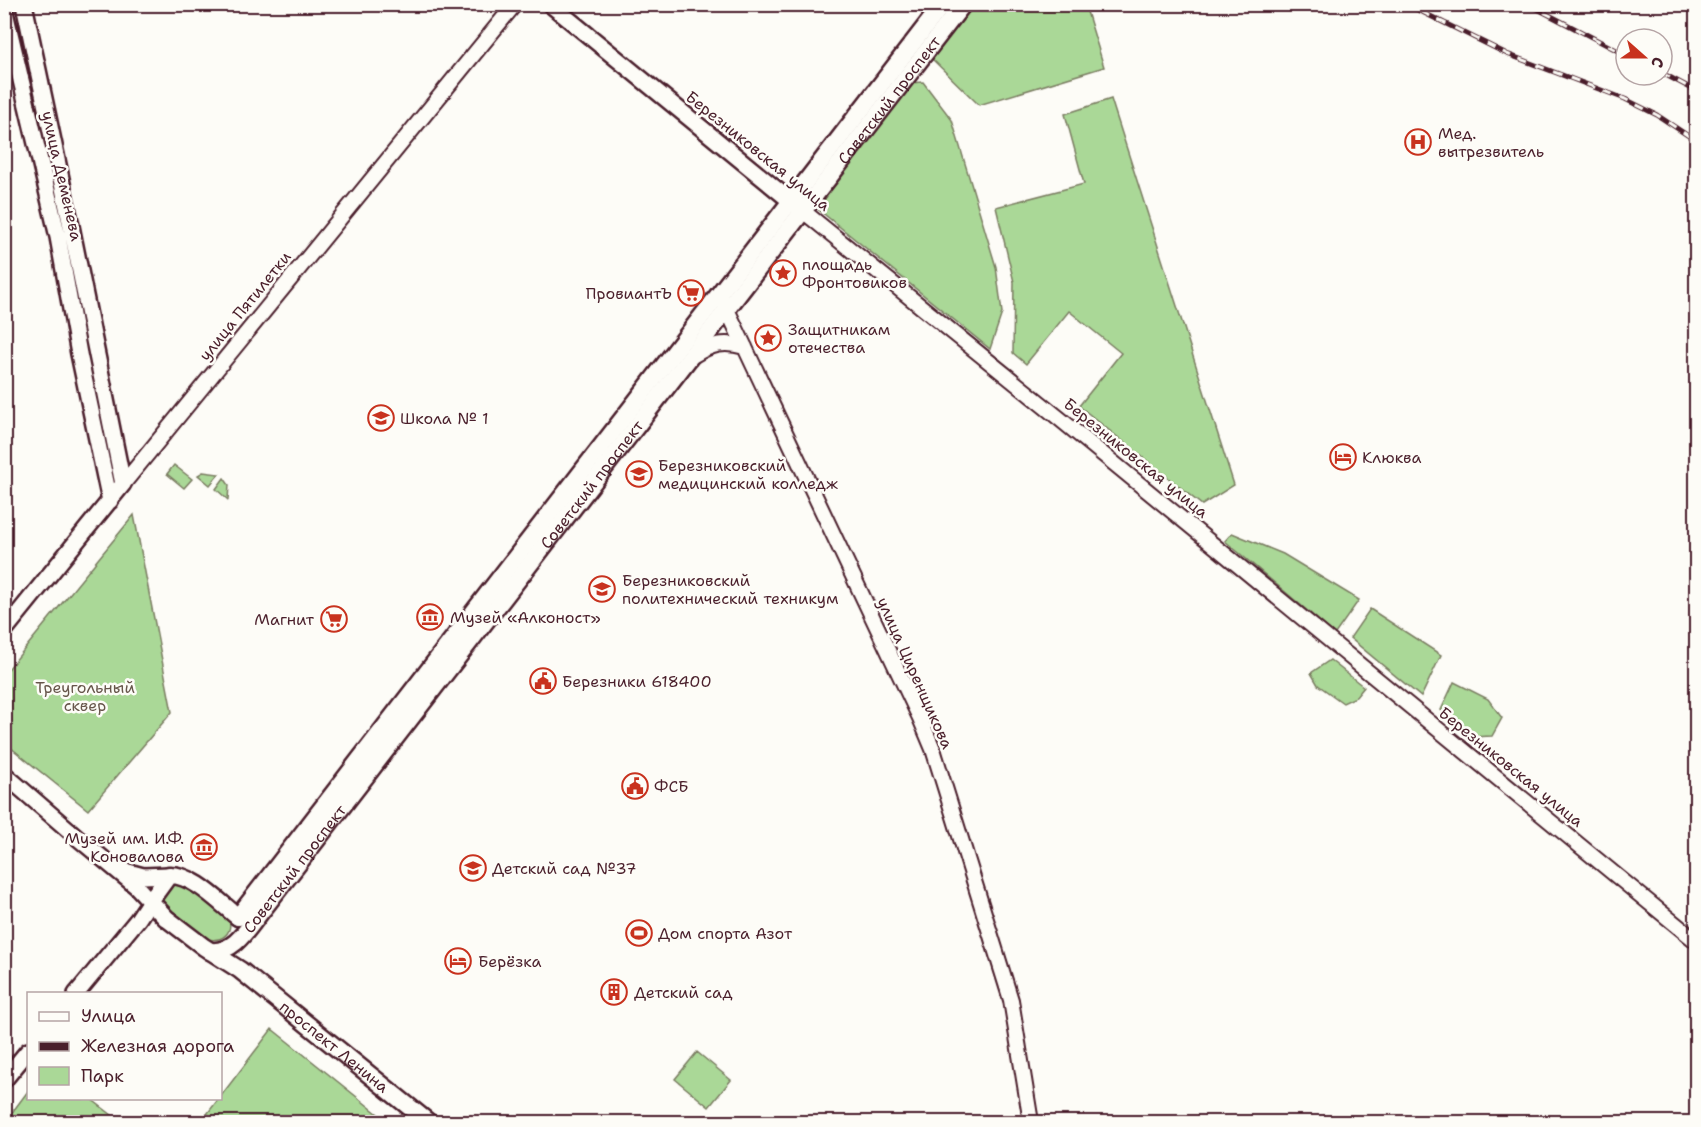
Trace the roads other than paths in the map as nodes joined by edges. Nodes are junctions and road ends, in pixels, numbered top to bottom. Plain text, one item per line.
1 (24, 4) edge
2 (515, 4) edge
3 (550, 4) edge
4 (943, 4) edge
5 (963, 4) edge
6 (4, 8) edge
7 (797, 206) junction
8 (720, 293) junction
9 (728, 310) junction
10 (745, 347) junction
11 (96, 349) junction
12 (79, 354) junction
13 (692, 356) junction
14 (123, 484) junction
15 (110, 501) junction
16 (4, 631) edge
17 (4, 774) edge
18 (110, 865) junction
19 (169, 875) junction
20 (150, 901) junction
21 (238, 917) junction
22 (238, 940) junction
23 (1696, 942) edge
24 (210, 951) junction
25 (240, 970) junction
26 (77, 992) edge
27 (27, 1051) edge
28 (4, 1080) edge
29 (428, 1122) edge
30 (1031, 1122) edge

1 - 11 main road, улица Деменева
2 - 14 street, улица Пятилетки
3 - 7 main road, Березниковская улица
4 - 7 main road, Советский проспект
5 - 7 main road, Советский проспект
6 - 12 main road, улица Деменева
7 - 8 main road, Советский проспект
7 - 9 main road, Советский проспект
7 - 23 street, Березниковская улица
8 - 9 street, улица Циренщикова
8 - 21 main road, Советский проспект
9 - 10 street, улица Циренщикова
9 - 13 main road, Советский проспект
10 - 13 street
10 - 30 street, улица Циренщикова
11 - 12 main road
11 - 14 main road, улица Деменева
12 - 15 main road, улица Деменева
13 - 22 main road, Советский проспект
14 - 15 main road, улица Пятилетки
15 - 16 main road, улица Пятилетки
17 - 18 main road, проспект Ленина
18 - 19 main road, проспект Ленина
18 - 20 main road, проспект Ленина
19 - 20 main road
19 - 21 main road, проспект Ленина
20 - 24 main road, проспект Ленина
20 - 26 main road
21 - 22 main road
22 - 24 main road, Советский проспект
22 - 25 main road
24 - 25 main road, проспект Ленина
25 - 29 main road, проспект Ленина
27 - 28 main road

